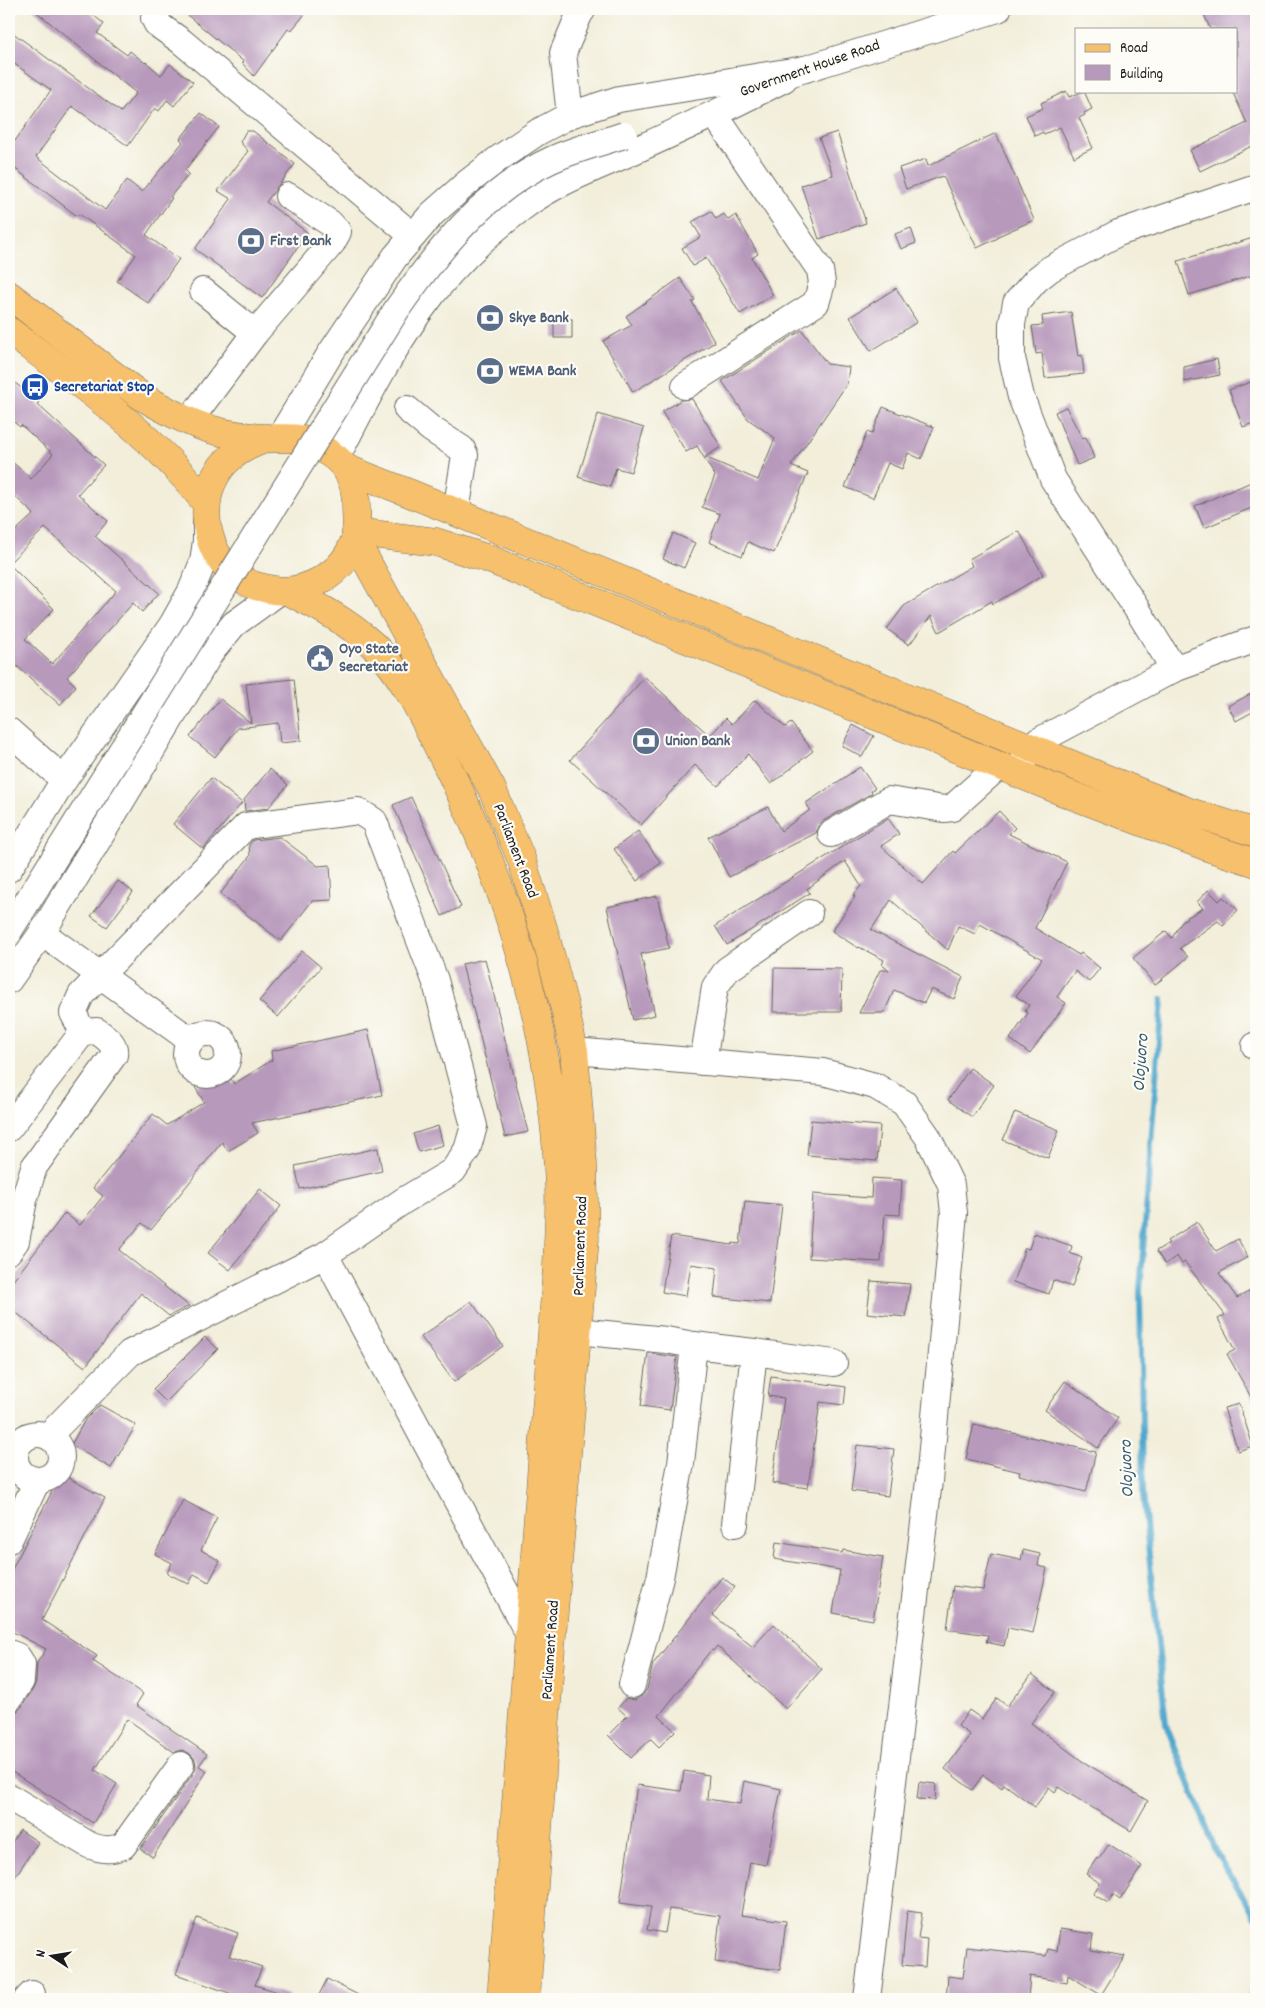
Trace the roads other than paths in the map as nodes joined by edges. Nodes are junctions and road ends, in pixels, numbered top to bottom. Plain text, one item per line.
1 (159, 9) edge
2 (583, 9) edge
3 (998, 9) edge
4 (805, 69) junction
5 (570, 115) junction
6 (715, 115) junction
7 (1256, 187) edge
8 (288, 196) dead end
9 (413, 236) junction
10 (203, 291) dead end
11 (9, 295) edge
12 (9, 330) edge
13 (255, 333) junction
14 (685, 386) dead end
15 (408, 409) dead end
16 (190, 421) junction
17 (274, 437) junction
18 (341, 463) junction
19 (206, 510) junction
20 (456, 512) junction
21 (356, 536) junction
22 (284, 591) junction
23 (1256, 639) edge
24 (1174, 669) junction
25 (9, 731) edge
26 (1029, 746) junction
27 (1009, 770) junction
28 (64, 780) junction
29 (1256, 833) edge
30 (830, 834) dead end
31 (1256, 863) edge
32 (9, 869) edge
33 (809, 912) dead end
34 (9, 931) edge
35 (42, 933) junction
36 (101, 976) junction
37 (9, 980) edge
38 (83, 1032) junction
39 (190, 1040) dead end
40 (574, 1051) junction
41 (703, 1062) junction
42 (9, 1128) edge
43 (16, 1196) edge
44 (9, 1251) edge
45 (325, 1255) junction
46 (577, 1331) junction
47 (694, 1345) junction
48 (754, 1352) junction
49 (834, 1363) dead end
50 (48, 1436) junction
51 (14, 1439) edge
52 (37, 1481) junction
53 (735, 1524) dead end
54 (9, 1540) edge
55 (540, 1641) junction
56 (9, 1653) edge
57 (632, 1685) dead end
58 (9, 1699) edge
59 (181, 1765) dead end
60 (9, 1798) edge
61 (500, 1999) edge
62 (526, 1999) edge
63 (867, 1999) edge

1 - 9 street
2 - 5 street
3 - 4 street, Government House Road
4 - 5 street
4 - 6 street
4 - 34 street, Government House Road, bridge
5 - 9 street
6 - 14 street
6 - 18 street
7 - 24 street
8 - 13 street
9 - 17 street
10 - 13 street
11 - 16 main road
12 - 19 main road
13 - 16 street
15 - 20 street
16 - 17 main road
17 - 18 main road
17 - 19 main road
18 - 20 main road
18 - 21 main road
19 - 22 main road
19 - 28 street
20 - 26 main road
21 - 22 main road
21 - 27 main road
21 - 40 main road, Parliament Road
22 - 35 street
22 - 55 main road, Parliament Road
23 - 24 street
24 - 26 street
25 - 28 street
26 - 27 street
26 - 29 main road
27 - 30 street
27 - 31 main road
28 - 32 street
33 - 41 street
35 - 36 street
35 - 37 street
36 - 38 street
36 - 39 street
36 - 45 street
38 - 42 street
38 - 43 street
40 - 41 street
40 - 46 main road, Parliament Road
41 - 63 street
43 - 44 street
45 - 50 street
45 - 55 street
46 - 47 street
46 - 55 main road, Parliament Road
47 - 48 street
47 - 57 street
48 - 49 street
48 - 53 street
50 - 51 street
50 - 52 street
51 - 52 street
52 - 54 street
55 - 61 main road, Parliament Road
55 - 62 main road, Parliament Road
56 - 58 street
59 - 60 street

